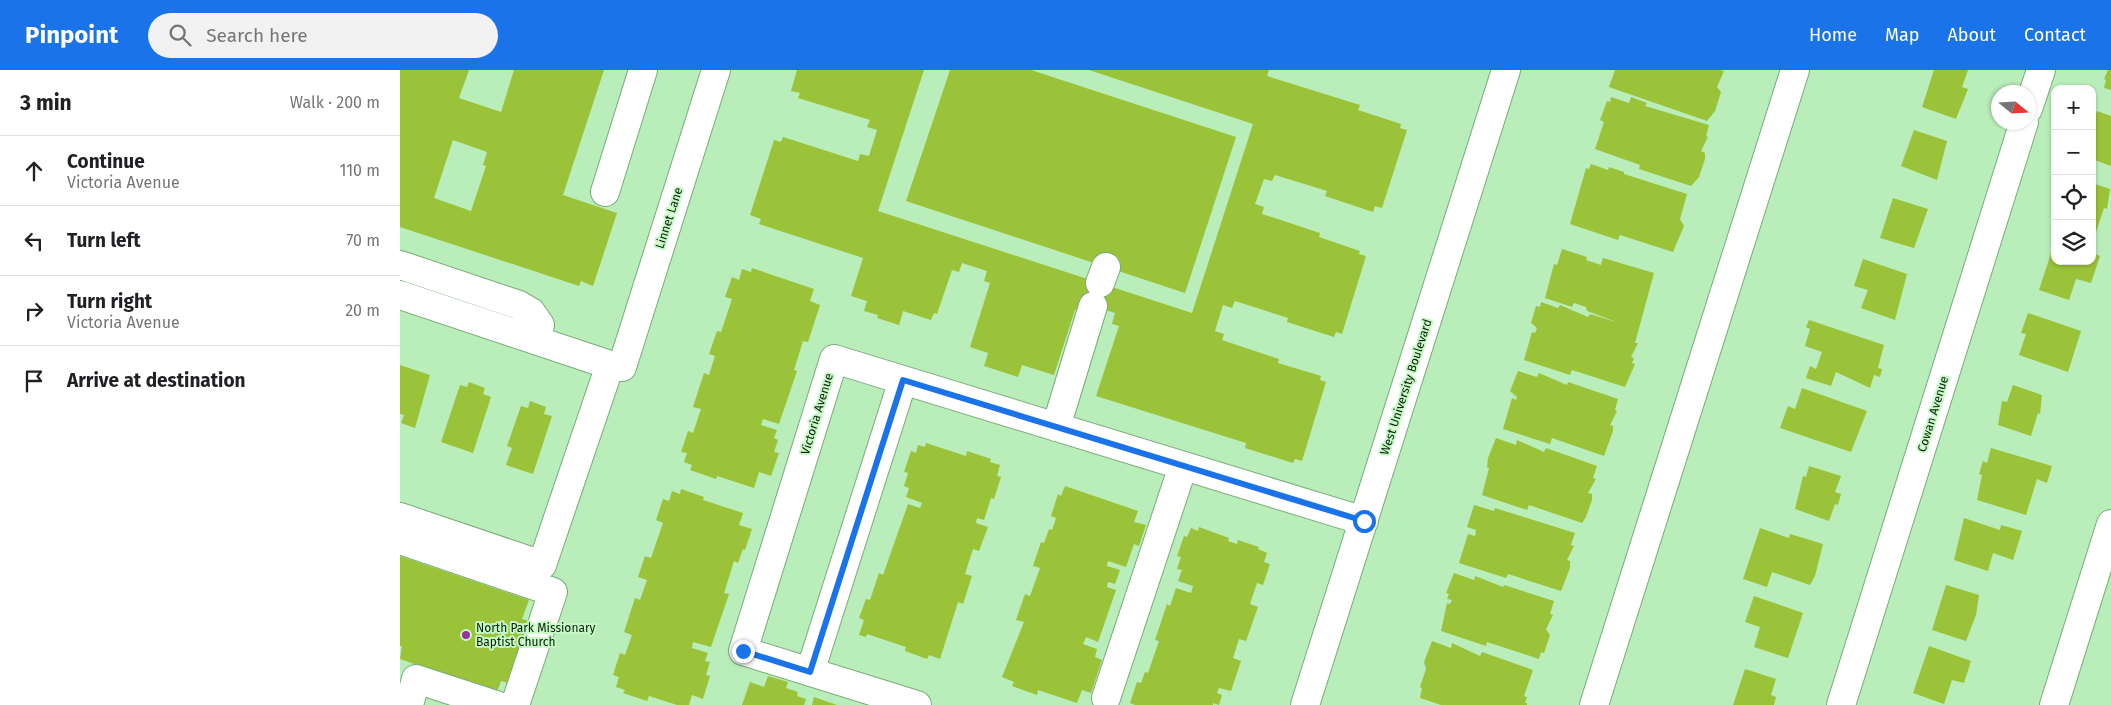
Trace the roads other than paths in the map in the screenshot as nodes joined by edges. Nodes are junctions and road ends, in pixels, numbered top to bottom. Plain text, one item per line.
1 (644, 70) edge
2 (716, 70) edge
3 (1506, 70) edge
4 (1794, 70) edge
5 (2041, 70) edge
6 (2036, 85) edge
7 (2021, 130) edge
8 (605, 192) dead end
9 (400, 265) edge
10 (1100, 285) dead end
11 (400, 295) edge
12 (536, 339) junction
13 (616, 366) junction
14 (903, 380) junction
15 (1056, 427) junction
16 (1184, 466) junction
17 (400, 517) edge
18 (1364, 521) junction
19 (2111, 524) edge
20 (400, 540) edge
21 (810, 672) junction
22 (408, 675) edge
23 (1106, 698) dead end
24 (496, 704) edge
25 (409, 705) edge
26 (917, 705) edge
27 (1305, 705) edge
28 (1594, 705) edge
29 (1841, 705) edge
30 (2054, 705) edge

1 - 8 street
2 - 13 street, Linnet Lane
3 - 18 street, West University Boulevard
4 - 28 street
5 - 6 street
7 - 29 street, Cowan Avenue
9 - 12 street
10 - 15 street
11 - 12 street
12 - 13 street
13 - 17 street, Linnet Lane
14 - 15 street, Victoria Avenue
14 - 21 street
14 - 21 street, Victoria Avenue
15 - 16 street, Victoria Avenue
16 - 18 street, Victoria Avenue
16 - 23 street
18 - 27 street, West University Boulevard
19 - 30 street
20 - 24 street
21 - 26 street, Victoria Avenue
22 - 24 street
22 - 25 street

